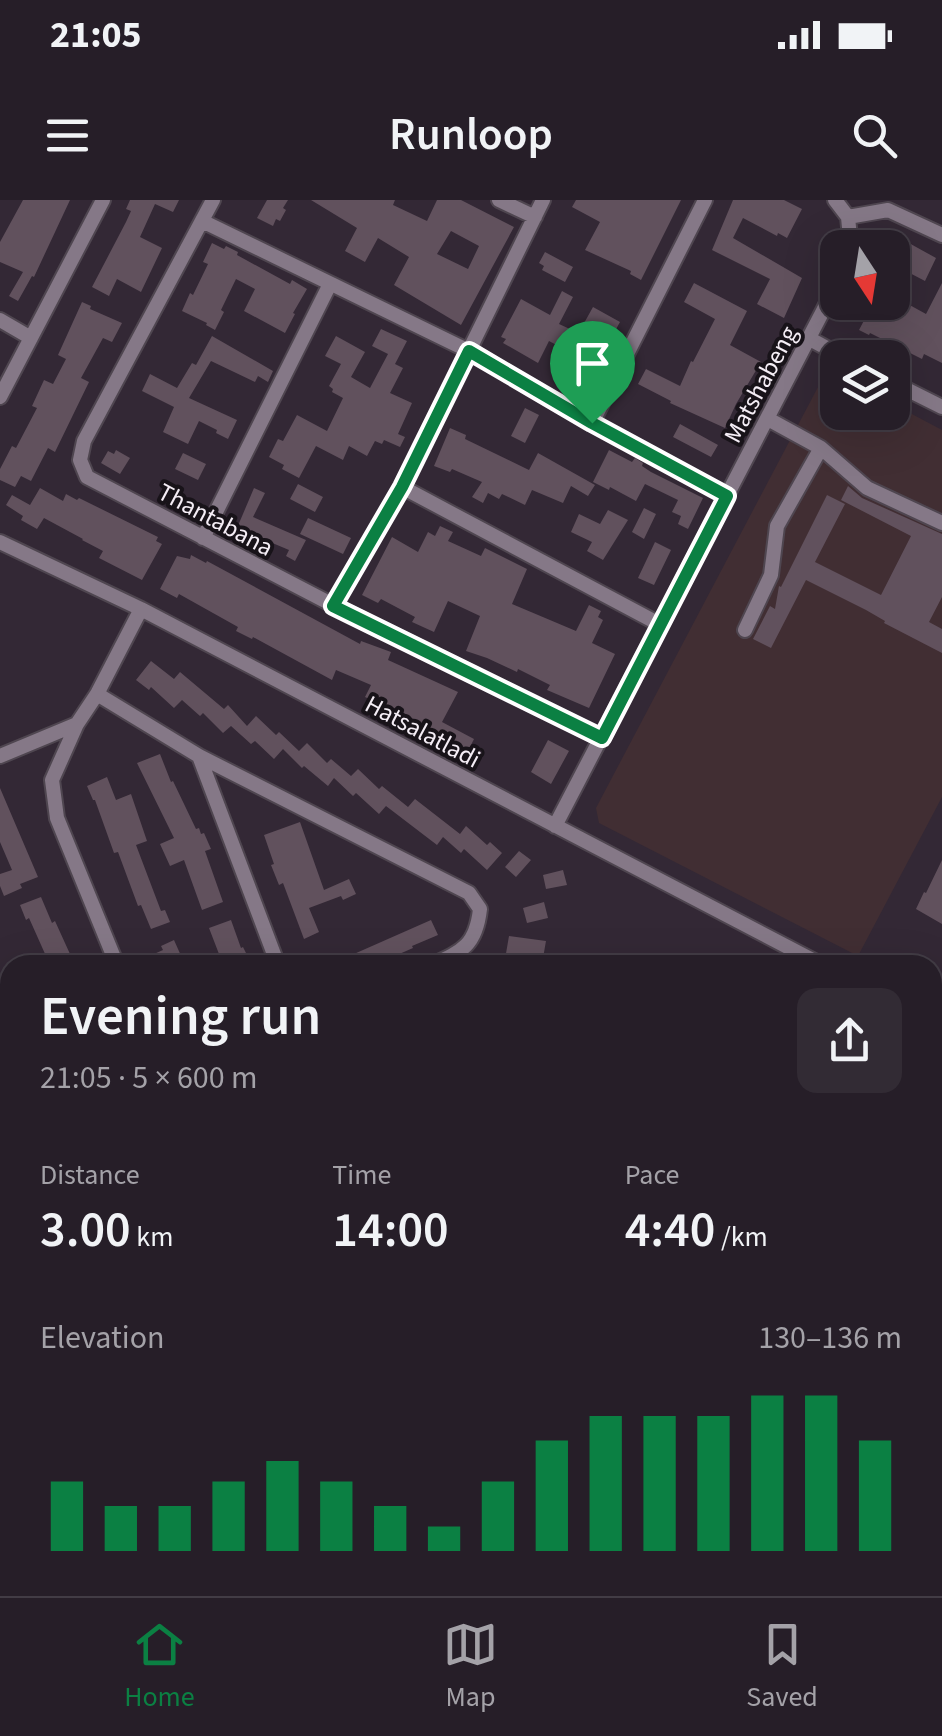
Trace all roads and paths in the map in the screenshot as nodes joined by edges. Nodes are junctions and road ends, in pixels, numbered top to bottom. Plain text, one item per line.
1 (103, 200) edge
2 (213, 200) edge
3 (499, 200) edge
4 (543, 200) edge
5 (705, 200) edge
6 (835, 200) edge
7 (890, 205) edge
8 (848, 216) junction
9 (534, 218) junction
10 (202, 221) junction
11 (849, 230) edge
12 (942, 235) edge
13 (330, 284) junction
14 (820, 319) edge
15 (0, 320) edge
16 (31, 338) junction
17 (810, 340) junction
18 (820, 345) edge
19 (469, 351) junction
20 (910, 391) edge
21 (0, 397) edge
22 (942, 407) edge
23 (768, 419) junction
24 (592, 423) junction
25 (821, 448) junction
26 (402, 487) junction
27 (727, 496) junction
28 (942, 522) edge
29 (204, 538) junction
30 (0, 542) edge
31 (333, 606) junction
32 (141, 609) junction
33 (661, 625) junction
34 (745, 630) dead end
35 (96, 694) junction
36 (77, 724) junction
37 (602, 738) junction
38 (0, 756) edge
39 (199, 756) junction
40 (556, 826) junction
41 (112, 955) edge
42 (274, 955) edge
43 (454, 955) edge
44 (803, 955) edge

1 - 16 street
2 - 10 street, Thantabana
3 - 9 street
4 - 9 street
5 - 24 street
6 - 8 street
7 - 8 street
7 - 12 street
8 - 11 street
9 - 19 street
10 - 13 street
10 - 29 street, Thantabana
13 - 19 street
13 - 29 street
14 - 17 street, Matshabeng
15 - 16 street
16 - 21 street
17 - 18 street
17 - 23 street, Matshabeng
19 - 24 street
19 - 26 street
20 - 22 street
23 - 25 street
23 - 27 street, Matshabeng
24 - 27 street
25 - 28 street
25 - 34 street
26 - 31 street
26 - 33 street
27 - 33 street, Matshabeng
29 - 31 street, Thantabana
30 - 32 street, Hatsalatladi
31 - 37 street, Thantabana
32 - 35 street
32 - 40 street, Hatsalatladi
33 - 37 street, Matshabeng
35 - 36 street
35 - 39 street
36 - 38 street
36 - 41 street
37 - 40 street, Matshabeng
39 - 42 street
39 - 43 street
40 - 44 street, Hatsalatladi

